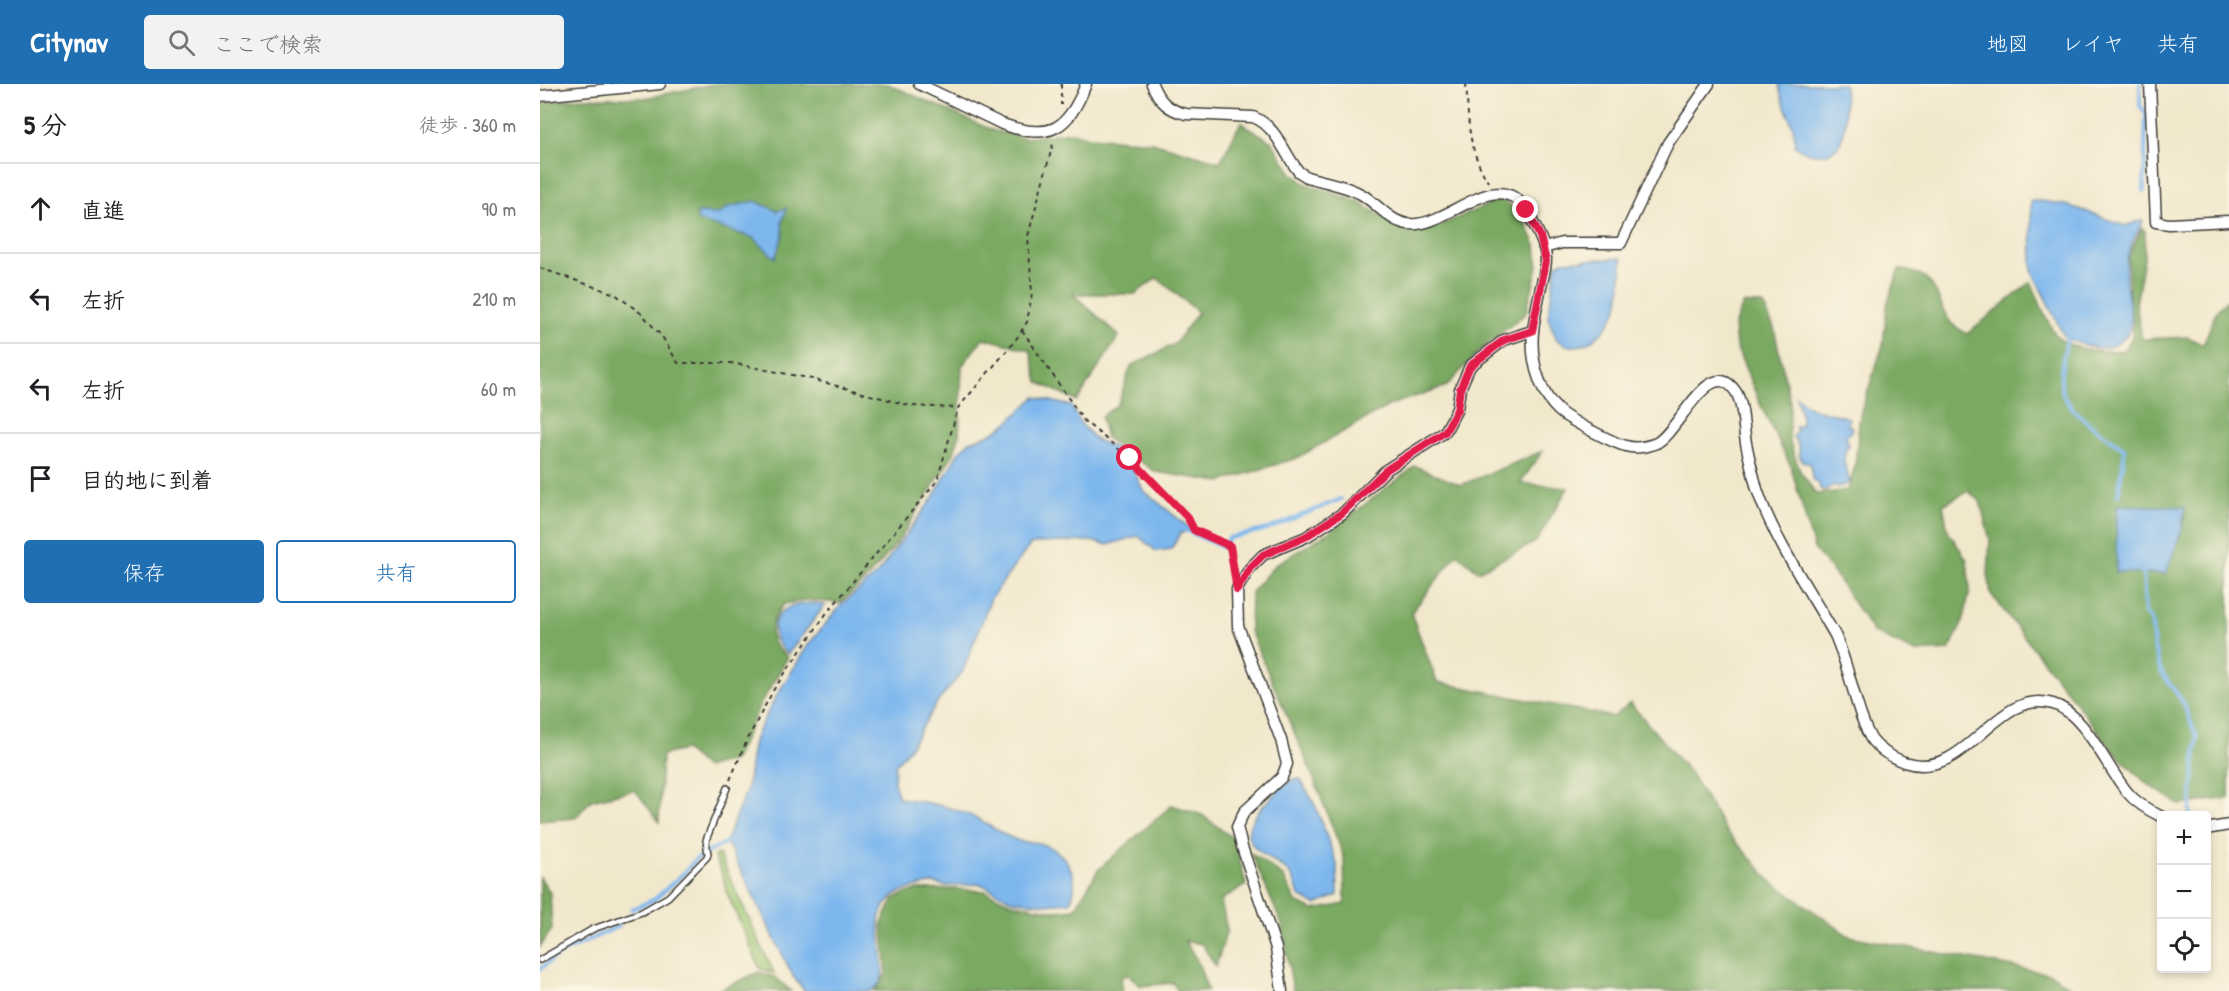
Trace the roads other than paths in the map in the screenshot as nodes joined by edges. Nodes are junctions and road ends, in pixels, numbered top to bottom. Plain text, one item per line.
1 (660, 84) edge
2 (919, 84) edge
3 (1086, 84) edge
4 (1152, 84) edge
5 (1709, 84) edge
6 (2150, 84) edge
7 (578, 88) edge
8 (540, 96) edge
9 (2229, 221) edge
10 (1544, 248) junction
11 (1532, 331) junction
12 (727, 788) road end
13 (2157, 814) edge
14 (2229, 825) edge
15 (2211, 828) edge
16 (540, 960) edge
17 (1282, 991) edge

1 - 7 street
2 - 3 street
4 - 10 street
5 - 10 street
6 - 9 street
7 - 8 street
10 - 11 street
11 - 13 street
11 - 17 street
12 - 16 lane
14 - 15 street

